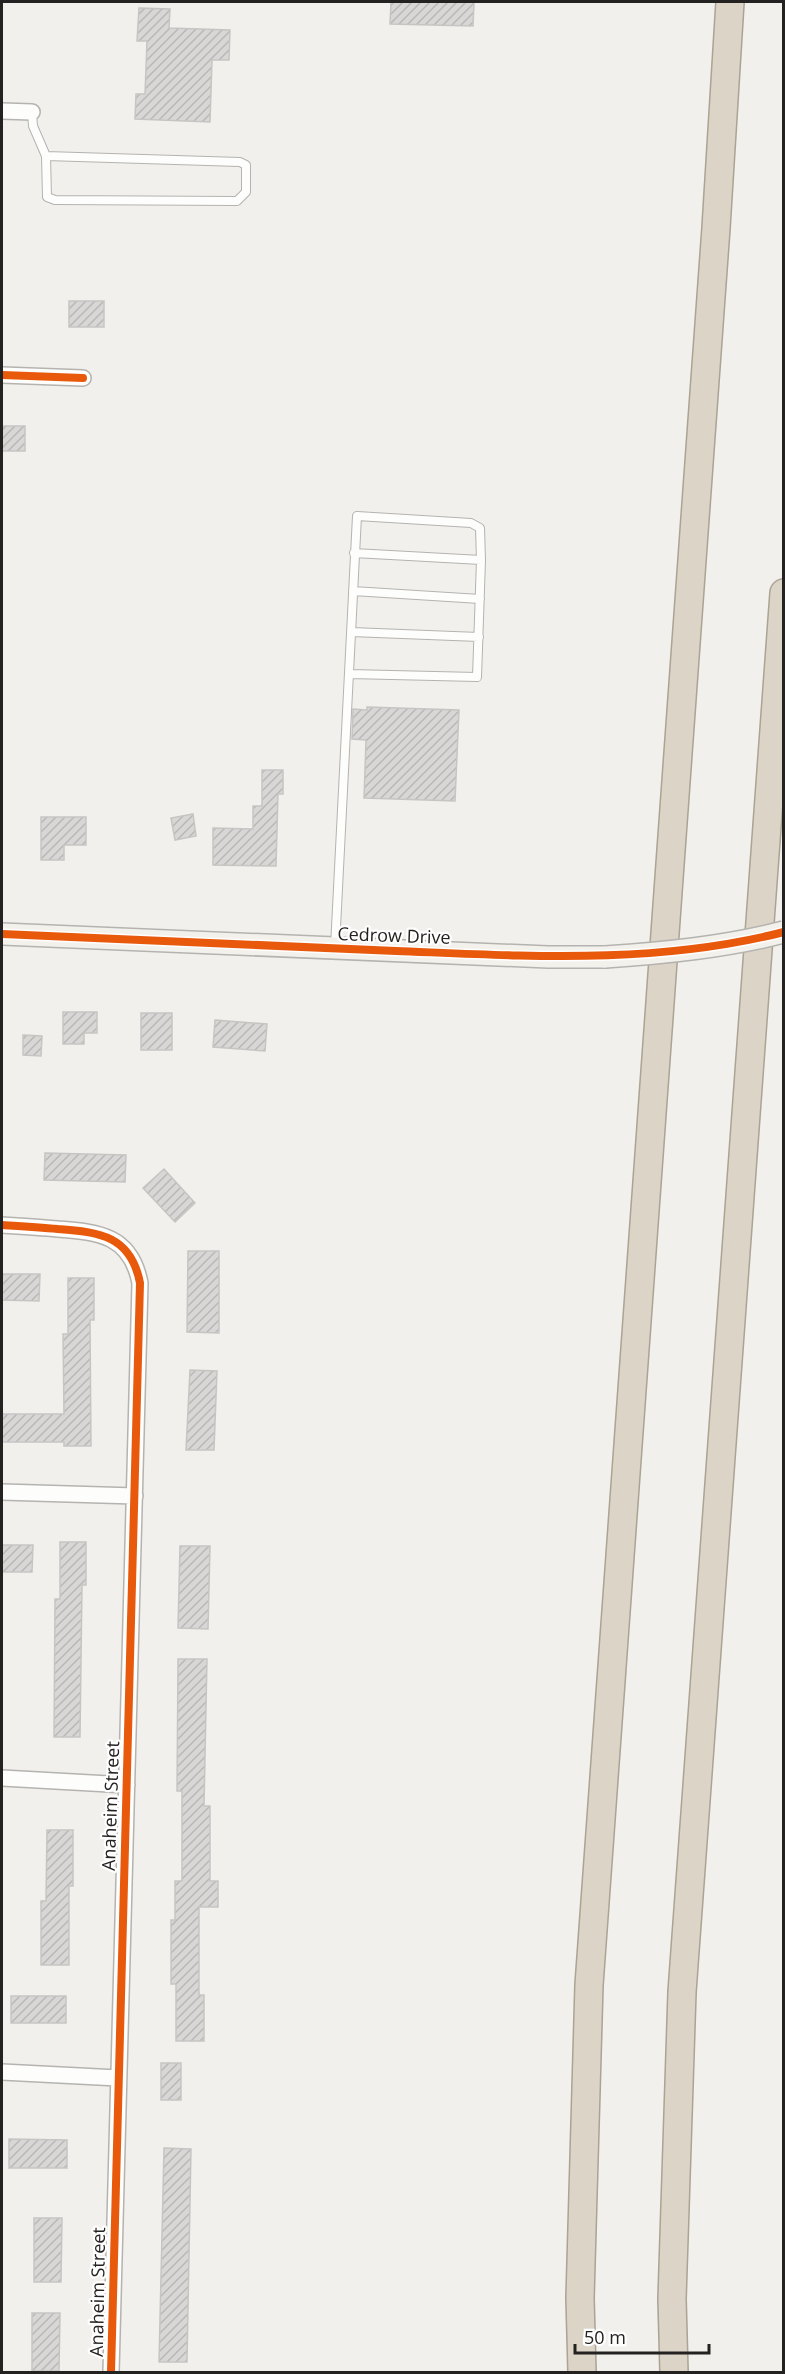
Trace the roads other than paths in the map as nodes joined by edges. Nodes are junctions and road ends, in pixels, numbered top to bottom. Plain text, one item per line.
1 (730, 2) edge
2 (2, 111) edge
3 (32, 112) joint
4 (46, 156) junction
5 (2, 375) edge
6 (83, 378) dead end
7 (354, 553) junction
8 (481, 560) junction
9 (353, 591) junction
10 (783, 593) edge
11 (480, 599) junction
12 (351, 632) junction
13 (479, 637) junction
14 (349, 674) junction
15 (783, 932) edge
16 (2, 934) edge
17 (334, 949) junction
18 (2, 1225) edge
19 (2, 1492) edge
20 (135, 1496) junction
21 (2, 1778) edge
22 (127, 1785) junction
23 (2, 2072) edge
24 (118, 2078) junction
25 (111, 2373) edge
26 (582, 2373) edge
27 (674, 2373) edge

1 - 26 highway
2 - 3 street
3 - 4 lane
4 - 4 lane
5 - 6 street
7 - 8 lane
7 - 8 lane
7 - 9 lane
8 - 11 lane
9 - 11 lane
9 - 12 lane
10 - 27 highway
11 - 13 lane
12 - 13 lane
12 - 14 lane
13 - 14 lane
14 - 17 lane
15 - 17 street, Cedrow Drive, bridge
16 - 17 street, Cedrow Drive
18 - 20 street, Anaheim Street
19 - 20 street
20 - 22 street, Anaheim Street
21 - 22 street
22 - 24 street, Anaheim Street
23 - 24 street
24 - 25 street, Anaheim Street

